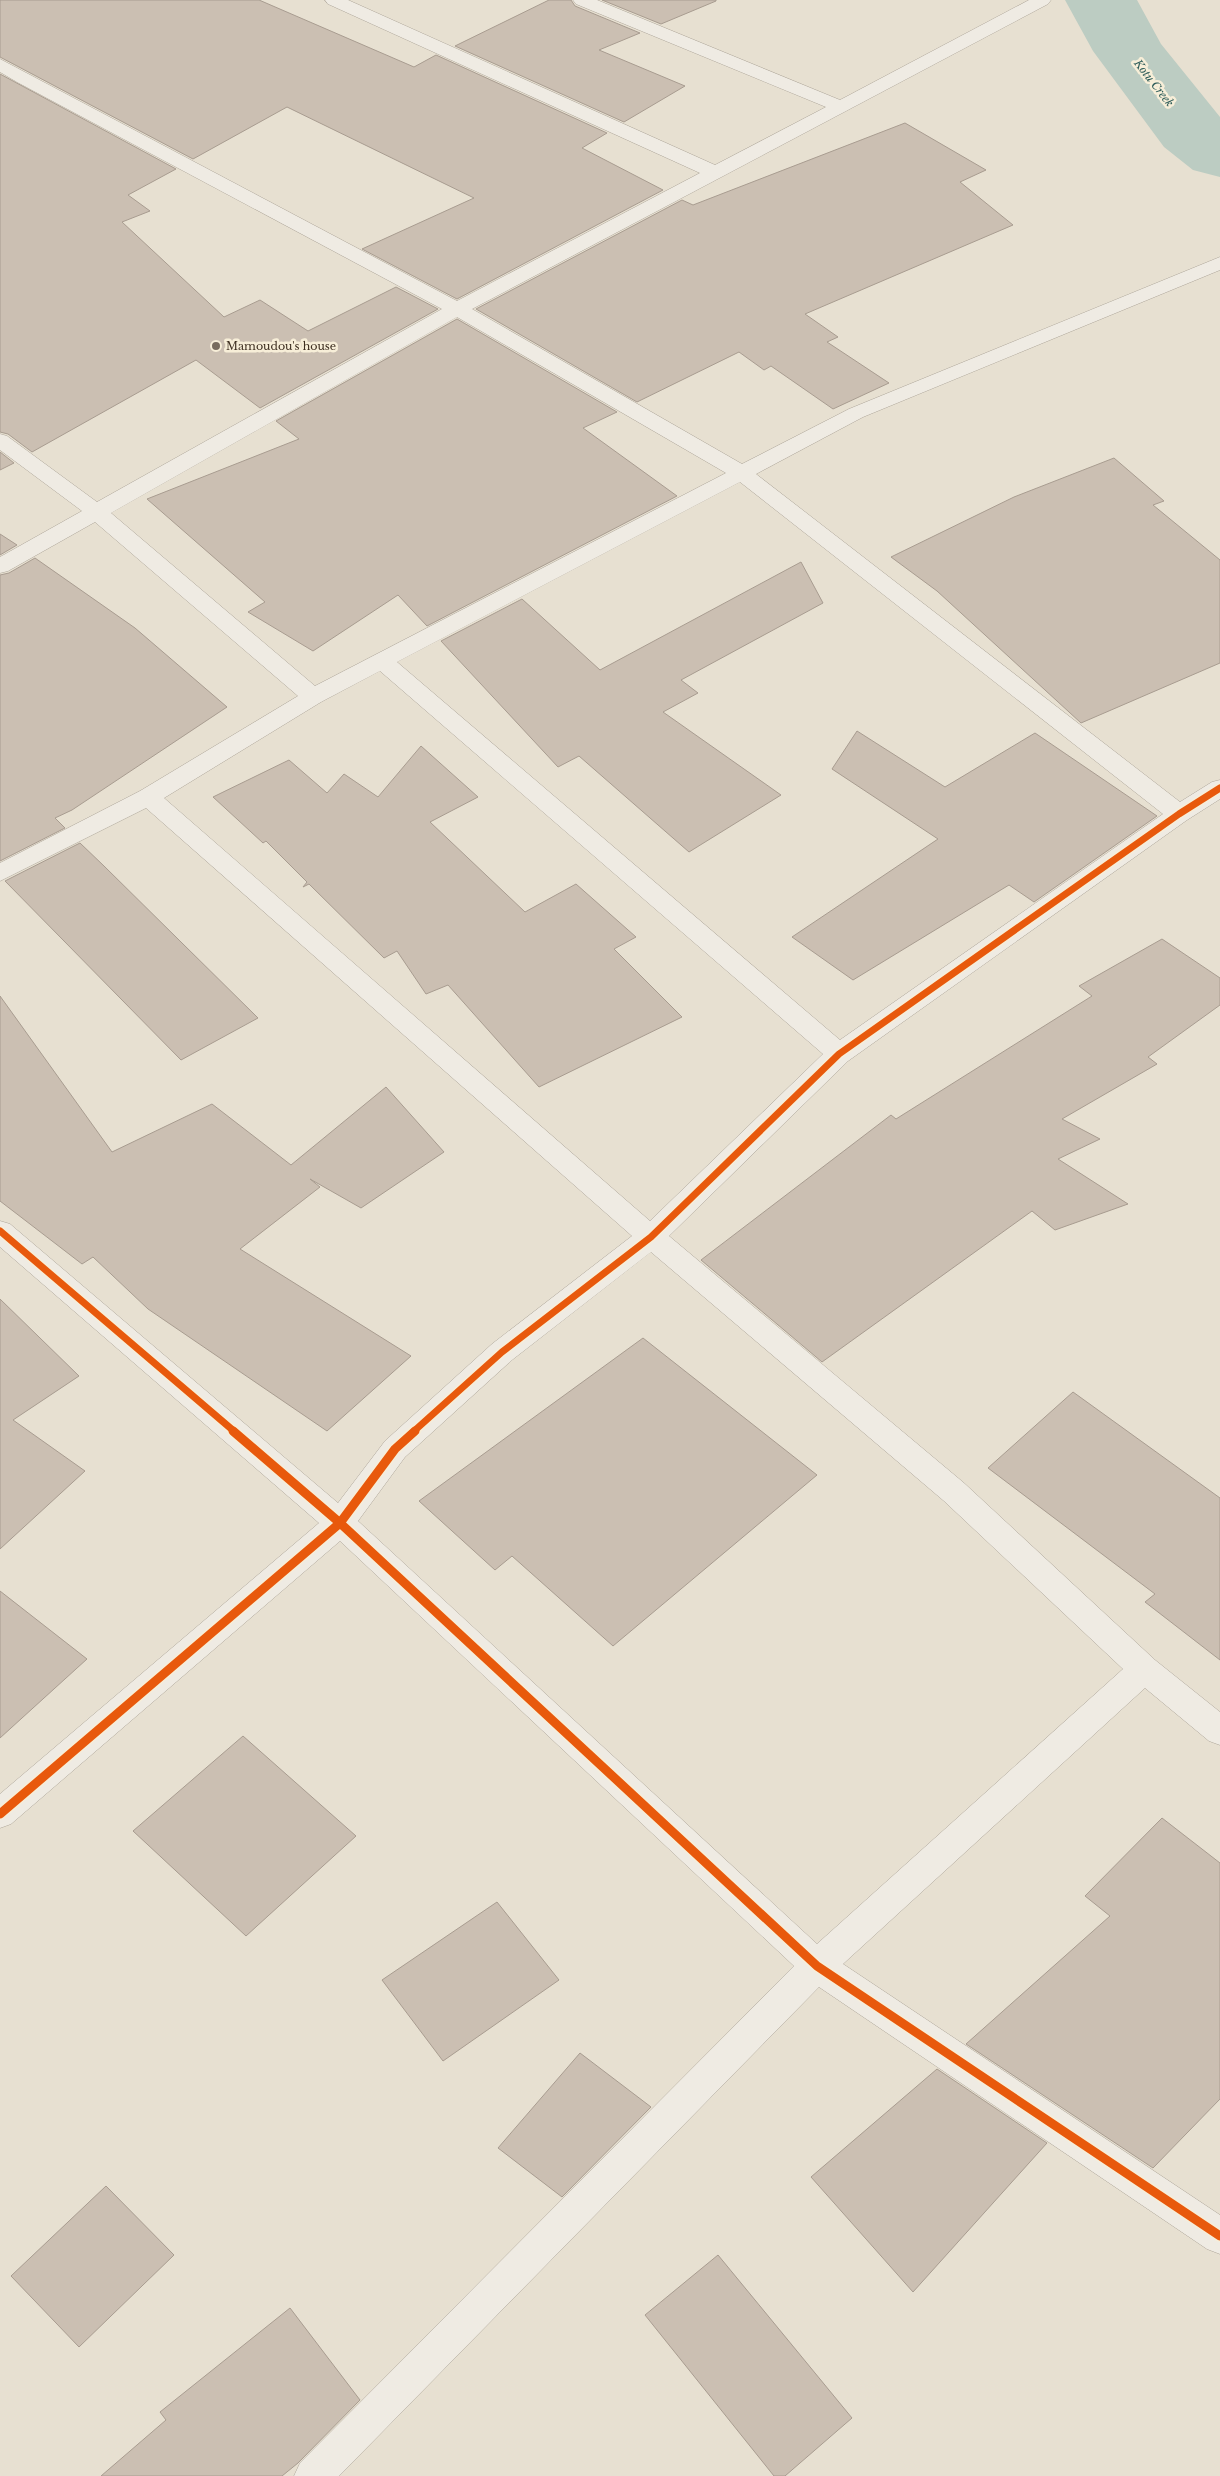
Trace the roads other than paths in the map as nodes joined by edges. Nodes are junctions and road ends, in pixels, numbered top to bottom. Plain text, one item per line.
1 (334, 0) edge
2 (582, 0) edge
3 (1042, 0) edge
4 (0, 64) edge
5 (839, 106) junction
6 (716, 173) junction
7 (1220, 263) edge
8 (457, 309) junction
9 (0, 440) edge
10 (742, 473) junction
11 (98, 513) junction
12 (0, 566) edge
13 (383, 662) junction
14 (313, 697) junction
15 (1220, 788) edge
16 (148, 797) junction
17 (1179, 814) junction
18 (0, 873) edge
19 (839, 1054) junction
20 (0, 1231) edge
21 (651, 1237) junction
22 (340, 1523) junction
23 (1144, 1669) junction
24 (1220, 1731) edge
25 (0, 1814) edge
26 (817, 1966) junction
27 (1220, 2236) edge
28 (313, 2476) edge

1 - 6 street
2 - 5 street
3 - 5 street
4 - 8 street
5 - 6 street
6 - 8 street
7 - 10 street
8 - 10 street
8 - 11 street
9 - 11 street
10 - 13 street
10 - 17 street
11 - 12 street
11 - 14 street
13 - 14 street
13 - 19 street
14 - 16 street
15 - 17 street
16 - 18 street
16 - 21 street
17 - 19 street
19 - 21 street
20 - 22 street
21 - 22 street
21 - 23 street
22 - 25 street
22 - 26 street
23 - 24 street
23 - 26 street
26 - 27 street
26 - 28 street

